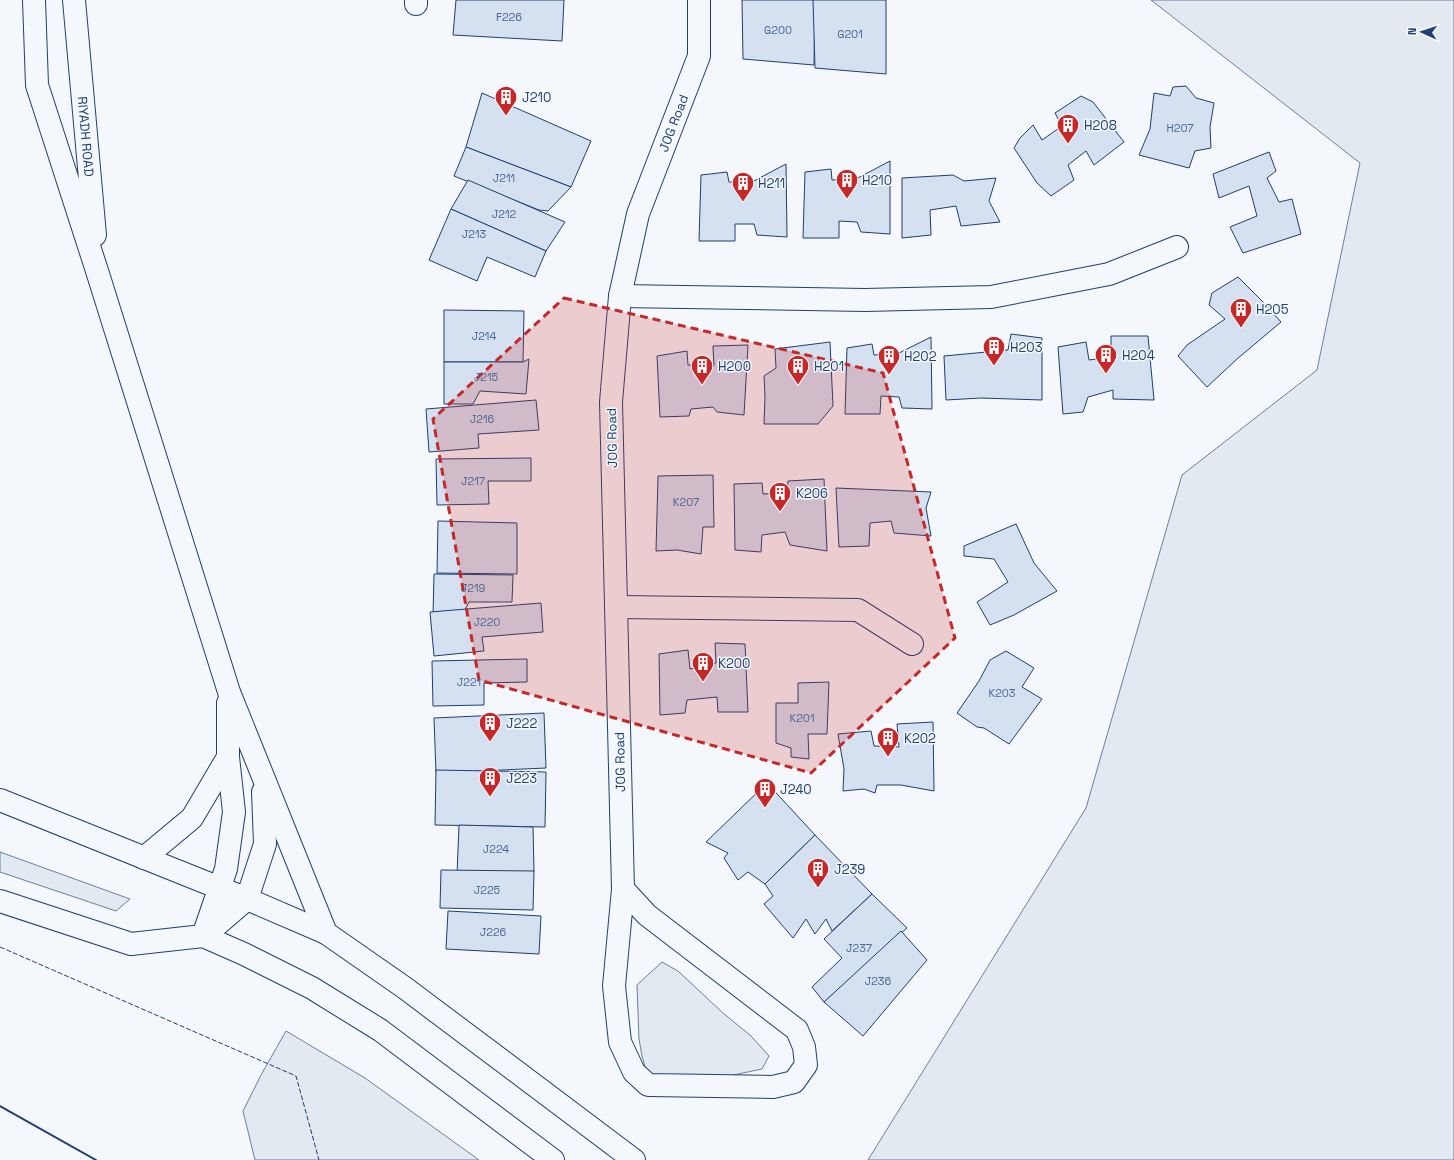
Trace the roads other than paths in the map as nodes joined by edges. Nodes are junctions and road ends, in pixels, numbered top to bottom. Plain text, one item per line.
1 (34, 0) edge
2 (74, 0) edge
3 (699, 0) edge
4 (1177, 247) dead end
5 (98, 274) junction
6 (620, 296) junction
7 (616, 607) junction
8 (912, 644) dead end
9 (229, 692) junction
10 (228, 757) junction
11 (262, 776) junction
12 (0, 800) edge
13 (144, 858) junction
14 (220, 888) junction
15 (622, 889) junction
16 (247, 899) junction
17 (0, 901) edge
18 (326, 934) junction
19 (203, 936) junction
20 (553, 1160) edge
21 (634, 1160) edge

1 - 5 street
2 - 5 street, RIYADH ROAD
3 - 6 street, JOG Road
4 - 6 street
5 - 9 street
6 - 7 street, JOG Road
7 - 8 street
7 - 15 street, JOG Road
9 - 10 street
9 - 11 street
10 - 13 street
10 - 14 street
11 - 16 street
11 - 18 street
12 - 13 street
13 - 14 street
14 - 16 street
14 - 19 street
15 - 15 street, JOG Road
16 - 18 street
16 - 19 street
17 - 19 street
18 - 21 street
19 - 20 street

